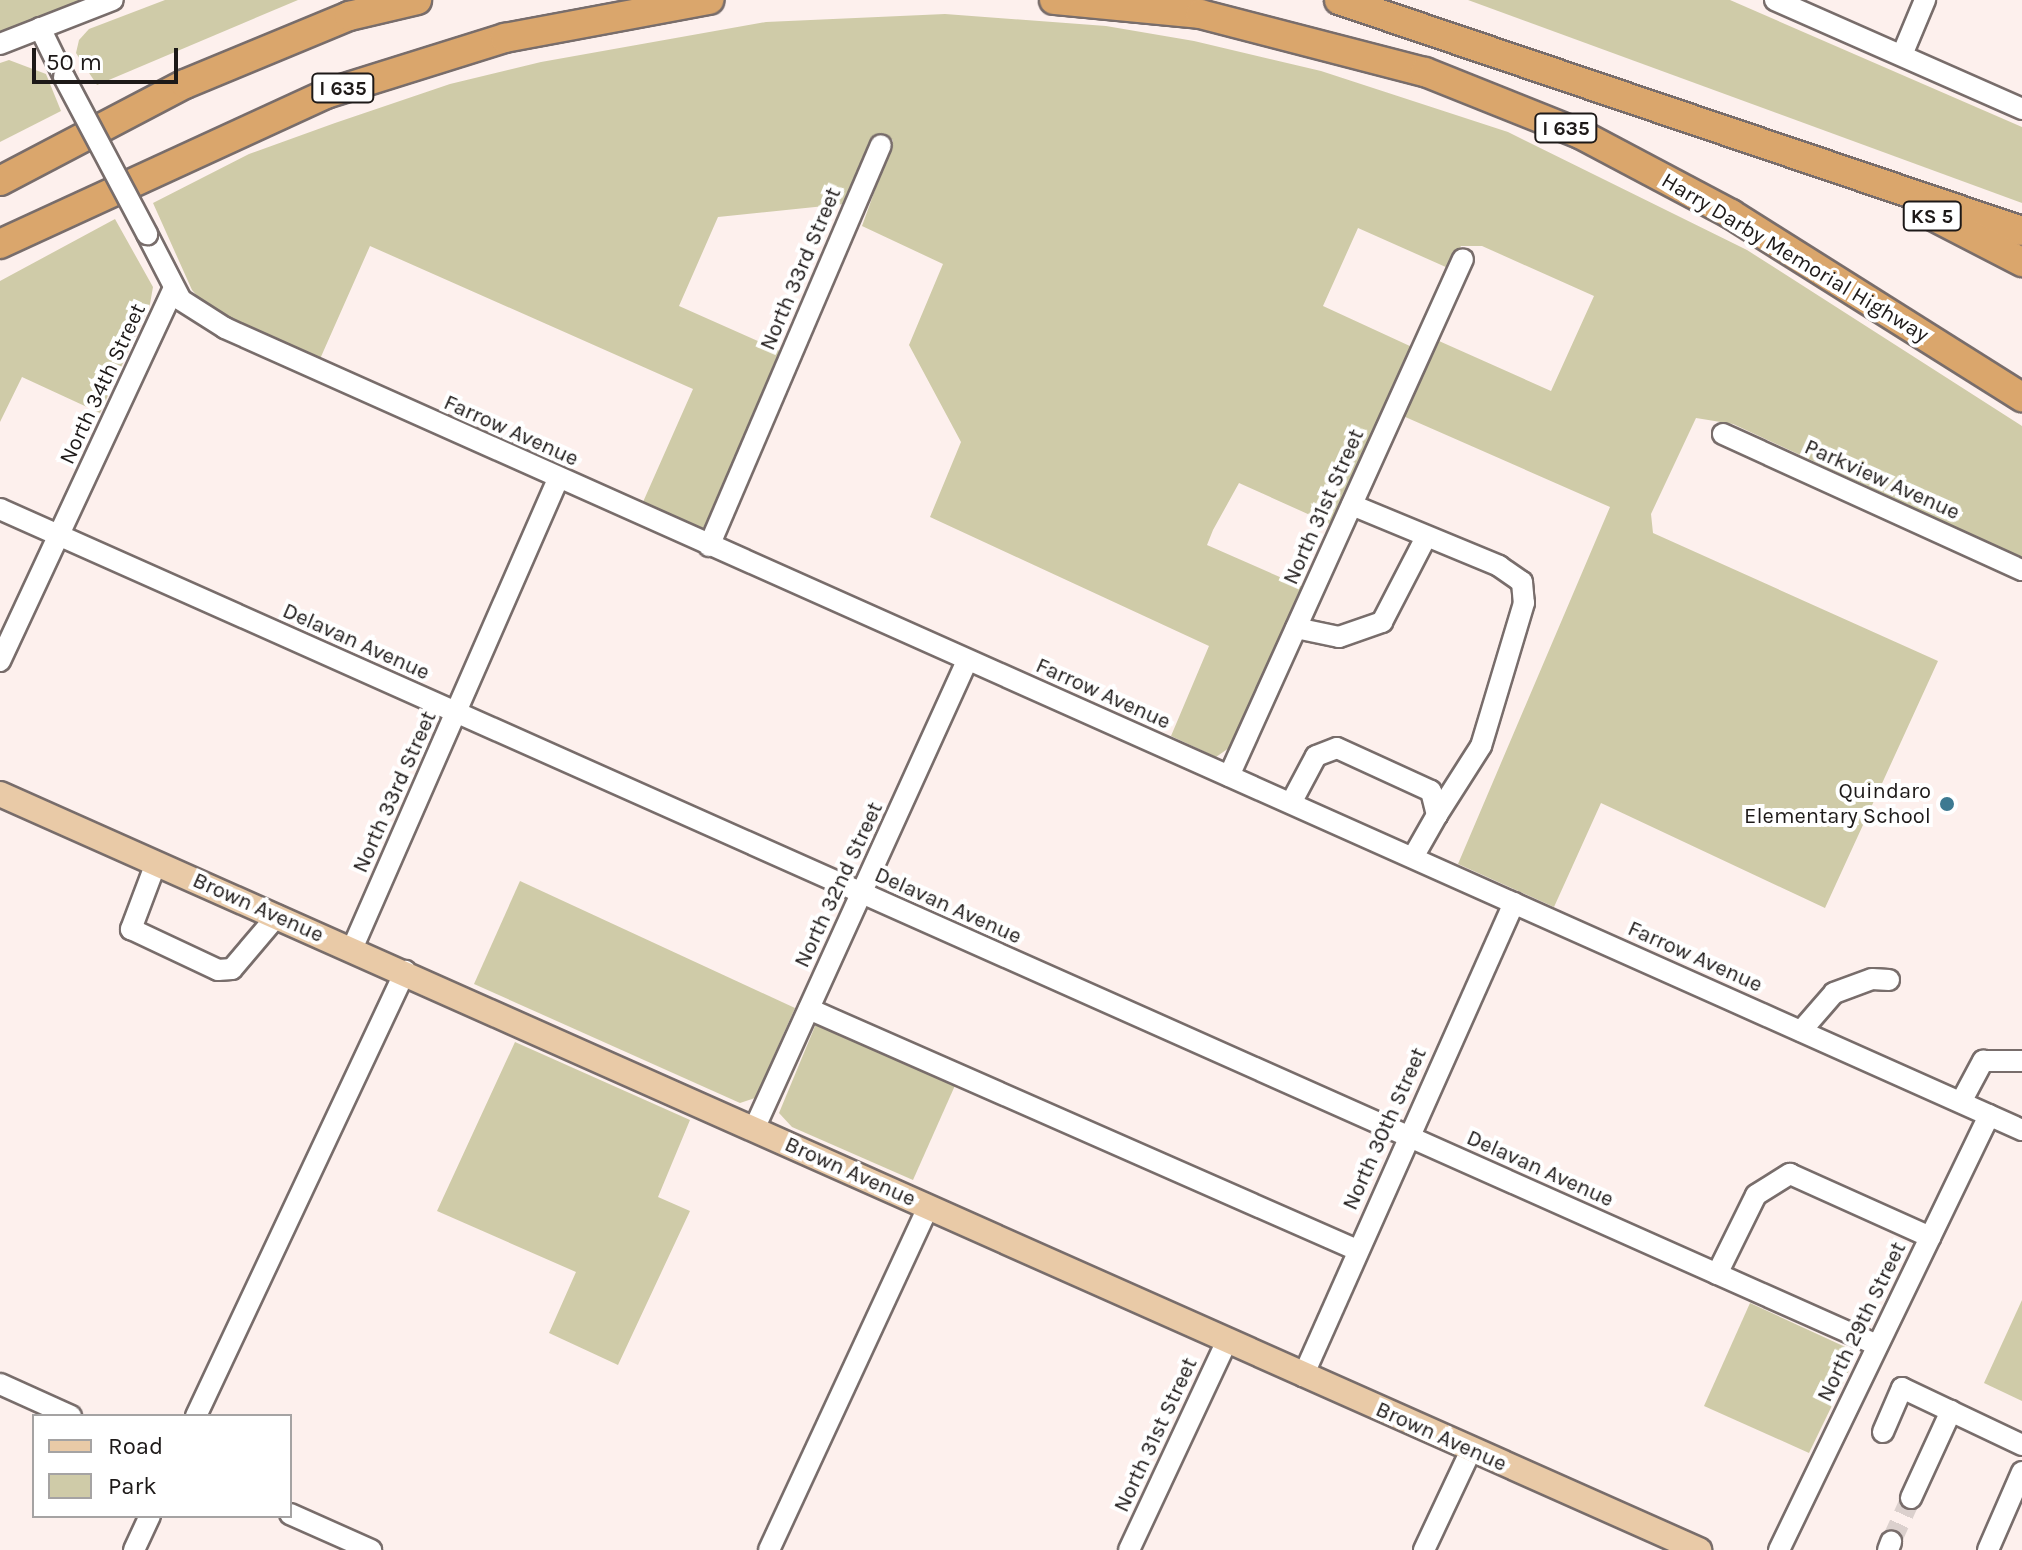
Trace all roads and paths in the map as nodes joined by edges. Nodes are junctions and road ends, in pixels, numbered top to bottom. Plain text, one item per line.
1 (113, 0) edge
2 (417, 0) edge
3 (709, 0) edge
4 (1054, 0) edge
5 (1339, 0) edge
6 (1775, 0) edge
7 (1925, 0) edge
8 (40, 28) junction
9 (0, 44) edge
10 (1902, 55) junction
11 (2022, 109) edge
12 (881, 145) dead end
13 (1843, 169) junction
14 (0, 181) edge
15 (2022, 231) edge
16 (0, 244) edge
17 (1463, 259) dead end
18 (2022, 262) edge
19 (173, 290) junction
20 (2022, 397) edge
21 (1723, 434) dead end
22 (558, 479) junction
23 (1352, 505) junction
24 (0, 509) edge
25 (59, 536) junction
26 (1426, 537) junction
27 (709, 546) junction
28 (2022, 570) edge
29 (1296, 628) junction
30 (0, 661) edge
31 (967, 661) junction
32 (457, 713) junction
33 (1229, 776) junction
34 (0, 794) edge
35 (1291, 803) junction
36 (1437, 815) junction
37 (1413, 857) junction
38 (156, 863) junction
39 (862, 894) junction
40 (1514, 903) junction
41 (277, 916) junction
42 (352, 949) junction
43 (405, 971) junction
44 (1889, 980) dead end
45 (809, 1009) junction
46 (1801, 1031) junction
47 (2022, 1061) edge
48 (1961, 1102) junction
49 (1989, 1115) junction
50 (2020, 1125) edge
51 (754, 1129) junction
52 (1407, 1137) junction
53 (928, 1207) junction
54 (1930, 1237) junction
55 (1357, 1250) junction
56 (1717, 1274) junction
57 (1227, 1341) junction
58 (1877, 1345) junction
59 (1303, 1376) junction
60 (0, 1384) edge
61 (1951, 1411) junction
62 (67, 1414) edge
63 (197, 1414) edge
64 (1883, 1432) dead end
65 (2022, 1445) edge
66 (1471, 1450) junction
67 (2022, 1472) edge
68 (1911, 1498) tunnel mouth
69 (292, 1515) edge
70 (149, 1518) edge
71 (134, 1550) edge
72 (371, 1550) edge
73 (769, 1550) edge
74 (1129, 1550) edge
75 (1424, 1550) edge
76 (1699, 1550) edge
77 (1779, 1550) edge
78 (1988, 1550) edge

1 - 8 street
2 - 14 highway
3 - 16 highway, I 635
4 - 20 highway, Harry Darby Memorial Highway / I 635
5 - 13 highway, I 635
6 - 10 street
7 - 10 street
8 - 9 street
8 - 19 street, North 34th Street, bridge
10 - 11 street
12 - 27 street, North 33rd Street
13 - 15 highway, I 635
13 - 18 highway, KS 5
17 - 23 street, North 31st Street
19 - 22 street, Farrow Avenue
19 - 25 street, North 34th Street
21 - 28 street, Parkview Avenue
22 - 27 street, Farrow Avenue
22 - 32 street, North 33rd Street
23 - 26 street
23 - 29 street, North 31st Street
24 - 25 street, Delavan Avenue
25 - 30 street, North 34th Street
25 - 32 street, Delavan Avenue
26 - 29 street
26 - 36 street
27 - 31 street, Farrow Avenue
29 - 33 street, North 31st Street
31 - 33 street, Farrow Avenue
31 - 39 street, North 32nd Street
32 - 39 street, Delavan Avenue
32 - 42 street, North 33rd Street
33 - 35 street, Farrow Avenue
34 - 38 main road, Brown Avenue
35 - 36 street
35 - 37 street, Farrow Avenue
36 - 37 street
37 - 40 street, Farrow Avenue
38 - 41 main road, Brown Avenue
38 - 41 street
39 - 45 street, North 32nd Street
39 - 52 street, Delavan Avenue
40 - 46 street, Farrow Avenue
40 - 52 street, North 30th Street
41 - 42 main road, Brown Avenue
42 - 43 main road, Brown Avenue
43 - 51 main road, Brown Avenue
43 - 63 street
44 - 46 street
45 - 51 street, North 32nd Street
45 - 55 street
46 - 48 street, Farrow Avenue
47 - 48 street
48 - 49 street, Farrow Avenue
49 - 50 street, Farrow Avenue
49 - 54 street, North 29th Street
51 - 53 main road, Brown Avenue
52 - 55 street, North 30th Street
52 - 56 street, Delavan Avenue
53 - 57 main road, Brown Avenue
53 - 73 street
54 - 56 street
54 - 58 street, North 29th Street
55 - 59 street, North 30th Street
56 - 58 street, Delavan Avenue
57 - 59 main road, Brown Avenue
57 - 74 street, North 31st Street
58 - 77 street, North 29th Street
59 - 66 main road, Brown Avenue
60 - 62 street
61 - 64 street
61 - 65 street
61 - 68 street
66 - 75 street
66 - 76 main road, Brown Avenue
67 - 78 street
69 - 72 street
70 - 71 street

